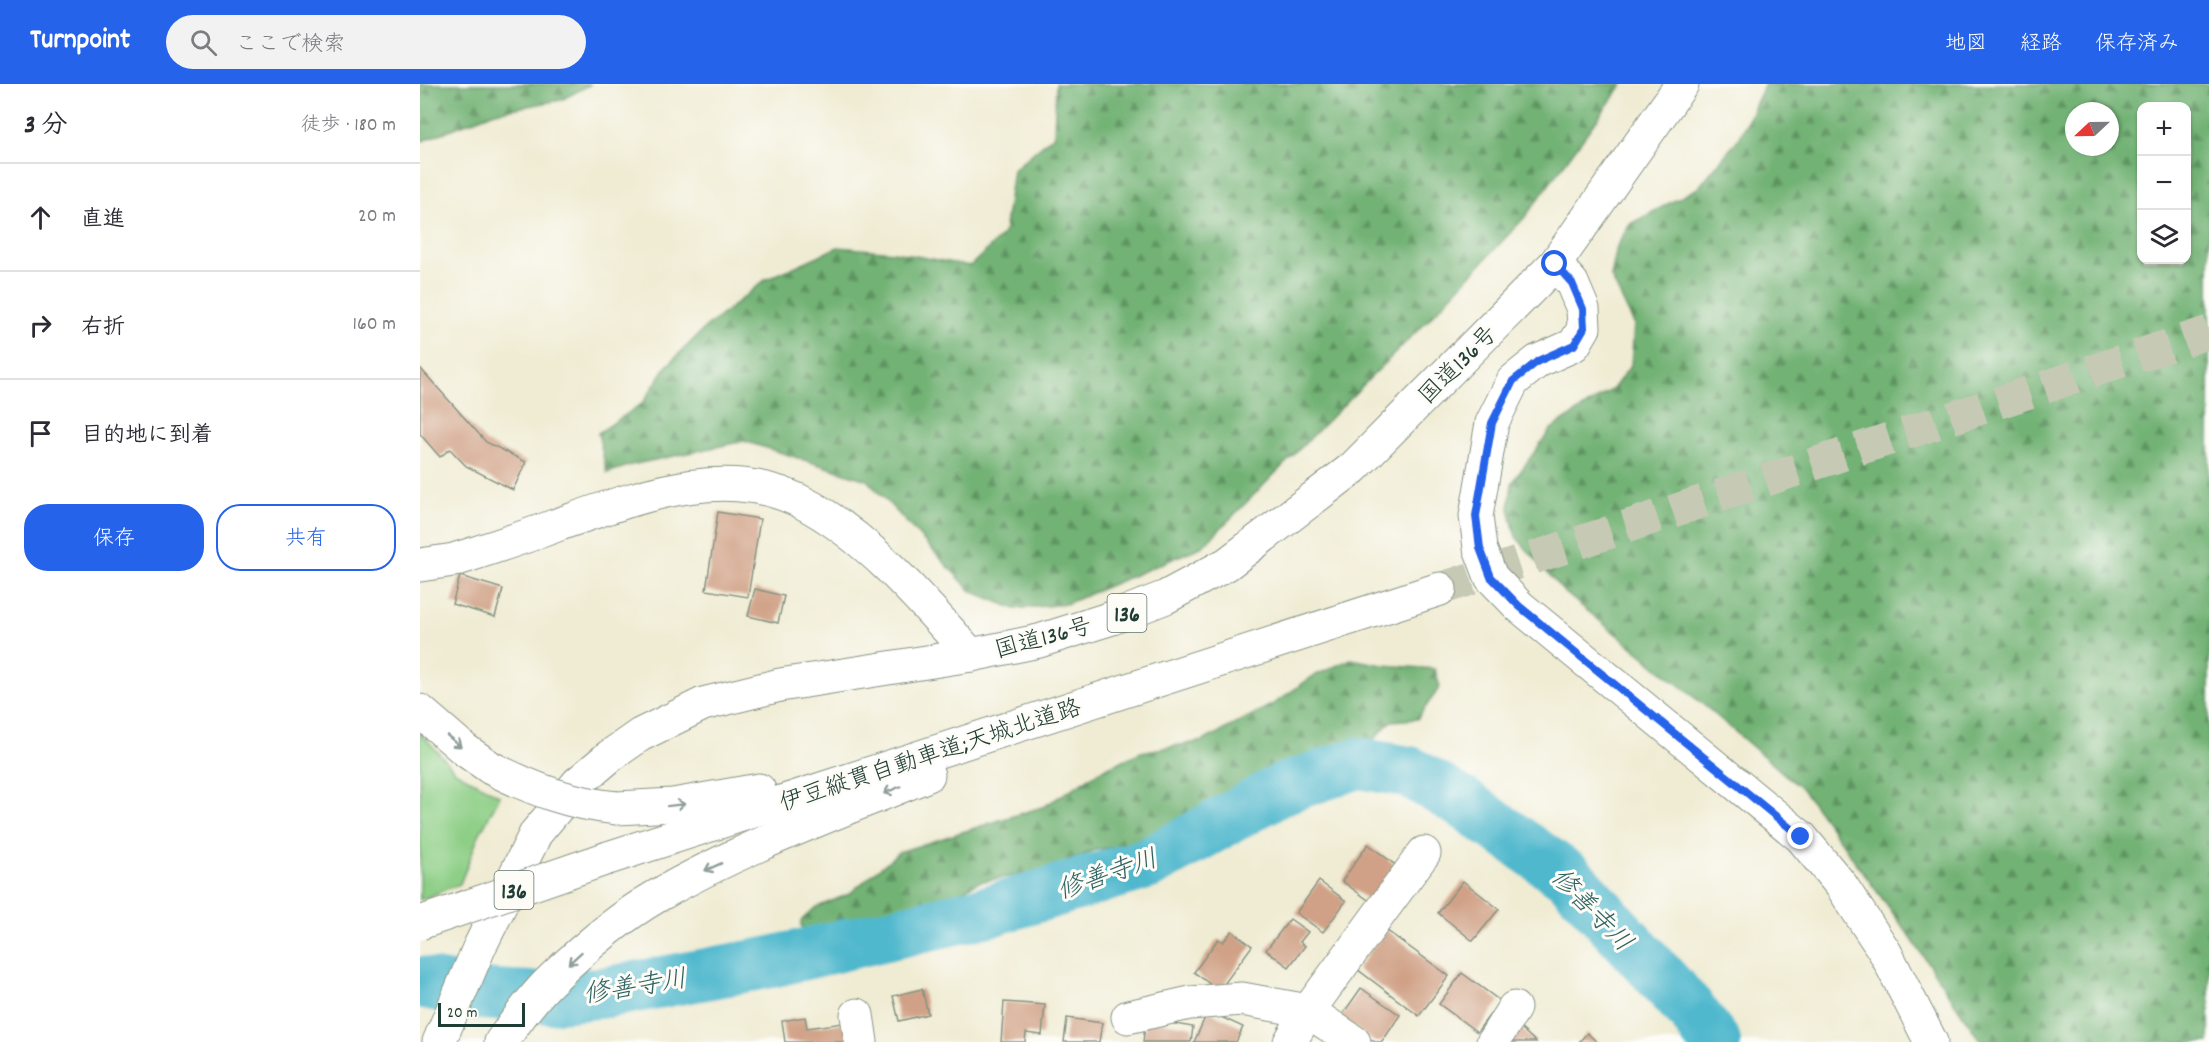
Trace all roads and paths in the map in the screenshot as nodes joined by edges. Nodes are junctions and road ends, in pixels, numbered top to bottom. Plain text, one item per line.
1 (1682, 84) edge
2 (1555, 264) junction
3 (420, 565) edge
4 (1440, 589) tunnel mouth
5 (971, 655) junction
6 (1120, 694) junction
7 (420, 711) edge
8 (1059, 712) junction
9 (1424, 853) dead end
10 (420, 923) edge
11 (1514, 1008) dead end
12 (1308, 1011) junction
13 (1128, 1017) dead end
14 (439, 1042) edge
15 (501, 1042) edge
16 (1290, 1042) edge
17 (1354, 1042) edge
18 (1493, 1042) edge
19 (1931, 1042) edge

1 - 2 main road, 国道136号 / 136
2 - 5 main road, 国道136号 / 136
2 - 19 main road
3 - 5 main road
4 - 6 main road, 伊豆縦貫自動車道;天城北道路 / 136
5 - 14 main road, 国道136号 / 136
6 - 8 main road, 伊豆縦貫自動車道;天城北道路 / 136
6 -> 15 main road
7 -> 8 main road, bridge
8 - 10 main road, 伊豆縦貫自動車道;天城北道路 / 136, bridge
9 - 12 main road
11 - 18 main road
12 - 13 main road
12 - 16 main road
12 - 17 main road

